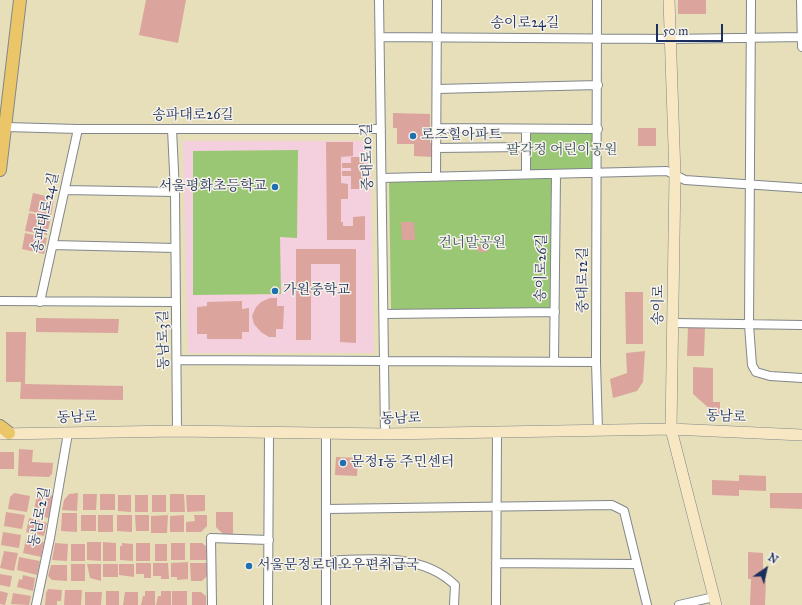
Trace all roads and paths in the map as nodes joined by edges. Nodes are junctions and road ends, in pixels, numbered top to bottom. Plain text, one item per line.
1 (20, 0) edge
2 (379, 0) edge
3 (438, 0) edge
4 (597, 0) edge
5 (669, 0) edge
6 (751, 0) edge
7 (801, 0) edge
8 (380, 37) junction
9 (437, 37) junction
10 (802, 37) edge
11 (597, 38) junction
12 (752, 38) junction
13 (670, 40) junction
14 (802, 47) edge
15 (598, 85) junction
16 (437, 89) junction
17 (6, 127) junction
18 (436, 128) junction
19 (78, 129) junction
20 (172, 129) junction
21 (381, 129) junction
22 (526, 129) junction
23 (598, 130) junction
24 (526, 147) junction
25 (436, 148) junction
26 (0, 170) edge
27 (597, 173) junction
28 (526, 174) junction
29 (556, 174) junction
30 (675, 175) junction
31 (436, 177) junction
32 (382, 178) junction
33 (750, 184) junction
34 (802, 188) edge
35 (65, 190) junction
36 (176, 192) junction
37 (53, 245) junction
38 (175, 248) junction
39 (0, 301) edge
40 (40, 302) junction
41 (176, 302) junction
42 (555, 312) junction
43 (384, 314) junction
44 (674, 323) junction
45 (749, 324) junction
46 (802, 325) edge
47 (177, 360) junction
48 (384, 361) junction
49 (554, 362) junction
50 (596, 362) junction
51 (802, 378) edge
52 (671, 429) junction
53 (3, 431) edge
54 (177, 431) junction
55 (598, 431) junction
56 (269, 432) junction
57 (497, 432) junction
58 (68, 433) junction
59 (326, 434) junction
60 (385, 434) junction
61 (802, 435) edge
62 (496, 507) junction
63 (326, 509) junction
64 (269, 540) junction
65 (326, 561) junction
66 (496, 563) junction
67 (636, 564) junction
68 (715, 601) edge
69 (36, 605) edge
70 (212, 605) edge
71 (268, 605) edge
72 (326, 605) edge
73 (454, 605) edge
74 (496, 605) edge
75 (647, 605) edge
76 (679, 605) edge

1 - 17 main road
2 - 8 street, 중대로10길
3 - 9 street
4 - 11 street, 중대로12길
5 - 13 main road, 송이로
6 - 12 street
7 - 10 street
8 - 9 street, 송이로24길
8 - 21 street, 중대로10길
9 - 11 street, 송이로24길
9 - 16 street
10 - 12 street, 송이로24길
10 - 14 street
11 - 13 street, 송이로24길
11 - 15 street, 중대로12길
12 - 13 street, 송이로24길
12 - 33 street
13 - 30 main road, 송이로
15 - 16 street
15 - 23 street, 중대로12길
16 - 18 street
17 - 19 street, 송파대로26길
17 - 26 main road
18 - 22 street
18 - 25 street
19 - 20 street, 송파대로26길
19 - 35 street, 송파대로24길
20 - 21 street, 송파대로26길
20 - 36 street, 동남로3길
21 - 32 street, 중대로10길
22 - 23 street
22 - 24 street
23 - 27 street, 중대로12길
24 - 25 street
24 - 28 street
25 - 31 street
27 - 29 street
27 - 30 street
27 - 50 street, 중대로12길
28 - 29 street
28 - 31 street
29 - 42 street, 송이로26길
30 - 33 street
30 - 44 main road, 송이로
31 - 32 street
32 - 43 street, 중대로10길
33 - 34 street
33 - 45 street
35 - 36 street
35 - 37 street, 송파대로24길
36 - 38 street, 동남로3길
37 - 38 street
37 - 40 street, 송파대로24길
38 - 41 street, 동남로3길
39 - 40 street
40 - 41 street
41 - 47 street, 동남로3길
42 - 43 street
42 - 49 street, 송이로26길
43 - 48 street, 중대로10길
44 - 45 street
44 - 52 main road, 송이로
45 - 46 street
45 - 51 street
47 - 48 street
47 - 54 street, 동남로3길
48 - 49 street
48 - 60 street, 중대로10길
49 - 50 street
50 - 55 street, 중대로12길
52 - 55 main road, 동남로
52 - 61 main road, 동남로
52 - 68 main road, 송이로
53 - 58 main road, 동남로
54 - 56 main road, 동남로
54 - 58 main road, 동남로
55 - 57 main road, 동남로
56 - 59 main road, 동남로
56 - 64 street
57 - 60 main road, 동남로
57 - 62 street
58 - 69 street, 동남로2길
59 - 60 main road, 동남로
59 - 63 street
62 - 63 street
62 - 66 street
62 - 67 street
63 - 65 street
64 - 70 street
64 - 71 street
65 - 72 street
65 - 73 street
66 - 67 street
66 - 74 street
67 - 75 street
68 - 76 street

